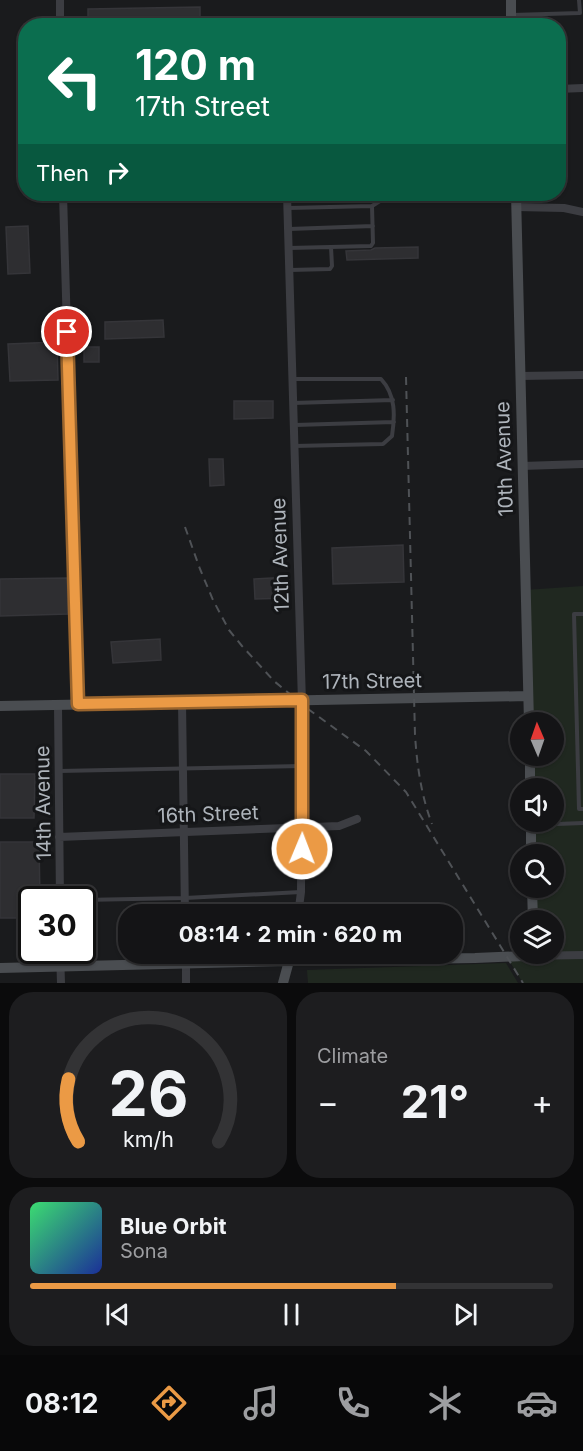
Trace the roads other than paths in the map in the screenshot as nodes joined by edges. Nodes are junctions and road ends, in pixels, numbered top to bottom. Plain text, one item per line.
1 (60, 0) edge
2 (511, 0) edge
3 (579, 0) edge
4 (60, 18) edge
5 (511, 18) edge
6 (531, 18) edge
7 (583, 88) edge
8 (566, 89) edge
9 (63, 201) edge
10 (287, 201) edge
11 (380, 201) edge
12 (516, 201) edge
13 (372, 206) junction
14 (516, 207) junction
15 (287, 208) junction
16 (583, 212) edge
17 (373, 226) junction
18 (288, 229) junction
19 (331, 247) junction
20 (289, 248) junction
21 (289, 270) junction
22 (583, 375) edge
23 (520, 376) junction
24 (292, 379) junction
25 (393, 400) junction
26 (293, 403) junction
27 (394, 422) junction
28 (294, 425) junction
29 (294, 446) junction
30 (583, 464) edge
31 (522, 466) junction
32 (583, 614) edge
33 (528, 696) junction
34 (302, 700) junction
35 (182, 702) junction
36 (78, 704) junction
37 (58, 705) junction
38 (0, 706) edge
39 (529, 712) edge
40 (303, 766) junction
41 (183, 768) junction
42 (58, 771) junction
43 (583, 809) edge
44 (357, 819) dead end
45 (564, 823) edge
46 (583, 823) edge
47 (302, 827) junction
48 (184, 832) junction
49 (59, 837) junction
50 (60, 886) edge
51 (301, 892) junction
52 (185, 898) junction
53 (96, 900) edge
54 (185, 904) edge
55 (299, 904) edge
56 (564, 955) edge
57 (583, 955) edge
58 (510, 956) edge
59 (463, 958) edge
60 (118, 963) edge
61 (186, 964) edge
62 (288, 964) edge
63 (60, 967) junction
64 (0, 968) edge
65 (61, 983) edge
66 (186, 983) edge
67 (283, 983) edge

1 - 4 street
2 - 5 main road
3 - 6 lane
7 - 8 street
9 - 36 street
10 - 15 street, 12th Avenue
11 - 13 lane
12 - 14 main road, 10th Avenue
13 - 15 lane
13 - 17 lane
14 - 16 street
14 - 23 main road, 10th Avenue
15 - 18 street, 12th Avenue
17 - 18 lane
17 - 19 lane
18 - 20 street, 12th Avenue
19 - 20 lane
19 - 21 lane
20 - 21 street, 12th Avenue
21 - 24 street, 12th Avenue
22 - 23 street
23 - 31 main road, 10th Avenue
24 - 25 lane
24 - 26 street, 12th Avenue
25 - 26 lane
25 - 27 lane
26 - 28 street, 12th Avenue
27 - 28 lane
27 - 29 lane
28 - 29 street, 12th Avenue
29 - 34 street, 12th Avenue
30 - 31 street
31 - 33 main road, 10th Avenue
32 - 43 lane
33 - 34 main road, 17th Street
33 - 39 main road, 10th Avenue
34 - 35 main road, 17th Street
34 - 40 street, 12th Avenue
35 - 36 main road, 17th Street
35 - 41 street
36 - 37 main road, 17th Street
37 - 38 main road, 17th Street
37 - 42 street, 14th Avenue
40 - 41 lane
40 - 47 street, 12th Avenue
41 - 42 lane
41 - 48 street
42 - 49 street, 14th Avenue
44 - 47 street, 16th Street
45 - 46 lane
47 - 48 street, 16th Street
47 - 51 street, 12th Avenue
48 - 49 street, 16th Street
48 - 52 street
49 - 50 street, 14th Avenue
51 - 52 lane
51 - 55 street, 12th Avenue
52 - 53 lane
52 - 54 street
56 - 57 street
58 - 59 main road
60 - 63 main road
61 - 66 street
62 - 67 main road
63 - 64 main road
63 - 65 street

